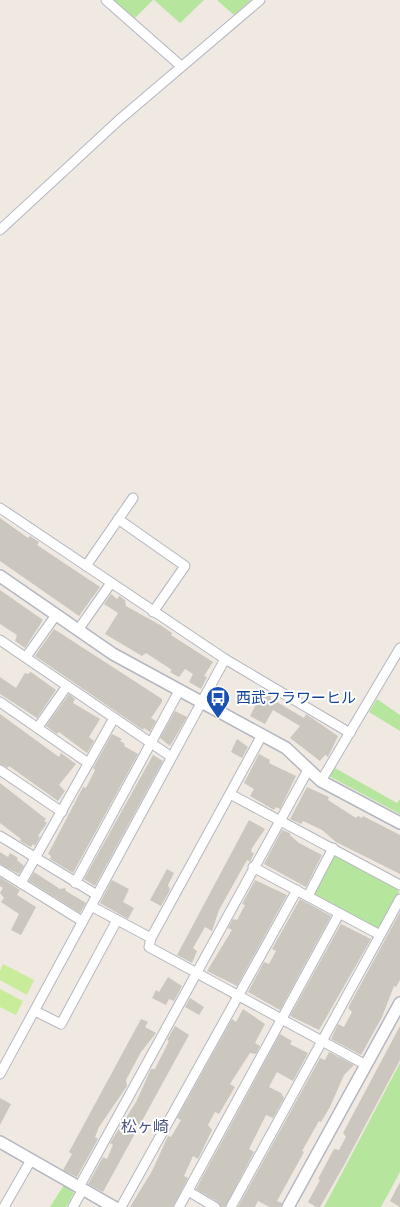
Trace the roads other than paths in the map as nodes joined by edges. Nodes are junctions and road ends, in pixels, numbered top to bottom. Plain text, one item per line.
1 (106, 0) edge
2 (260, 0) edge
3 (181, 66) junction
4 (0, 230) edge
5 (133, 498) dead end
6 (0, 508) edge
7 (118, 519) junction
8 (86, 566) junction
9 (0, 576) edge
10 (111, 583) junction
11 (152, 612) junction
12 (56, 615) junction
13 (78, 630) junction
14 (0, 640) edge
15 (400, 648) edge
16 (26, 658) junction
17 (225, 659) junction
18 (67, 686) junction
19 (179, 691) junction
20 (0, 702) edge
21 (200, 702) junction
22 (114, 718) junction
23 (38, 727) junction
24 (350, 733) junction
25 (262, 735) junction
26 (150, 743) junction
27 (170, 756) junction
28 (88, 763) junction
29 (0, 770) edge
30 (308, 770) junction
31 (321, 781) junction
32 (230, 794) junction
33 (62, 812) junction
34 (280, 820) junction
35 (400, 823) edge
36 (0, 836) edge
37 (333, 848) junction
38 (36, 858) junction
39 (254, 867) junction
40 (0, 870) edge
41 (21, 883) junction
42 (75, 883) junction
43 (400, 885) edge
44 (297, 890) junction
45 (96, 895) junction
46 (308, 896) junction
47 (400, 899) edge
48 (91, 906) junction
49 (339, 914) junction
50 (117, 920) junction
51 (82, 921) junction
52 (380, 935) junction
53 (151, 938) junction
54 (196, 972) junction
55 (238, 996) junction
56 (400, 1003) edge
57 (34, 1011) junction
58 (281, 1019) junction
59 (322, 1041) junction
60 (366, 1065) junction
61 (0, 1074) edge
62 (0, 1142) edge
63 (31, 1160) junction
64 (81, 1188) junction
65 (188, 1191) junction
66 (4, 1207) edge
67 (72, 1207) edge
68 (114, 1207) edge
69 (121, 1207) edge
70 (179, 1207) edge
71 (215, 1207) edge
72 (231, 1207) edge
73 (288, 1207) edge

1 - 3 street
2 - 3 street
3 - 4 street
5 - 7 street
6 - 8 street
7 - 8 street
7 - 11 street
8 - 10 street
9 - 12 street
10 - 11 street
10 - 13 street
11 - 17 street
12 - 13 street
12 - 16 street
13 - 19 street
14 - 16 street
15 - 24 street
16 - 18 street
17 - 21 street
17 - 24 street
18 - 22 street
18 - 23 street
19 - 21 street
19 - 26 street
20 - 23 street
21 - 25 street
21 - 27 street
22 - 26 street
22 - 28 street
23 - 28 street
24 - 31 street
25 - 30 street
25 - 32 street
26 - 27 street
26 - 42 street
27 - 45 street
28 - 33 street
29 - 33 street
30 - 31 street
30 - 34 street
31 - 35 street
32 - 34 street
32 - 53 street
33 - 38 street
34 - 37 street
34 - 39 street
36 - 38 street
37 - 43 street
37 - 46 street
38 - 41 street
38 - 42 street
39 - 44 street
39 - 54 street
40 - 41 street
41 - 51 street
42 - 45 street
44 - 46 street
44 - 55 street
45 - 48 street
46 - 49 street
47 - 52 street
48 - 50 street
48 - 51 street
49 - 52 street
49 - 58 street
50 - 53 street
50 - 57 street
51 - 57 street
52 - 59 street
53 - 54 street
54 - 55 street
54 - 64 street
55 - 58 street
55 - 69 street
56 - 60 street
57 - 61 street
58 - 59 street
58 - 65 street
59 - 60 street
59 - 72 street
60 - 73 street
62 - 63 street
63 - 64 street
63 - 66 street
64 - 67 street
64 - 68 street
65 - 70 street
65 - 71 street

